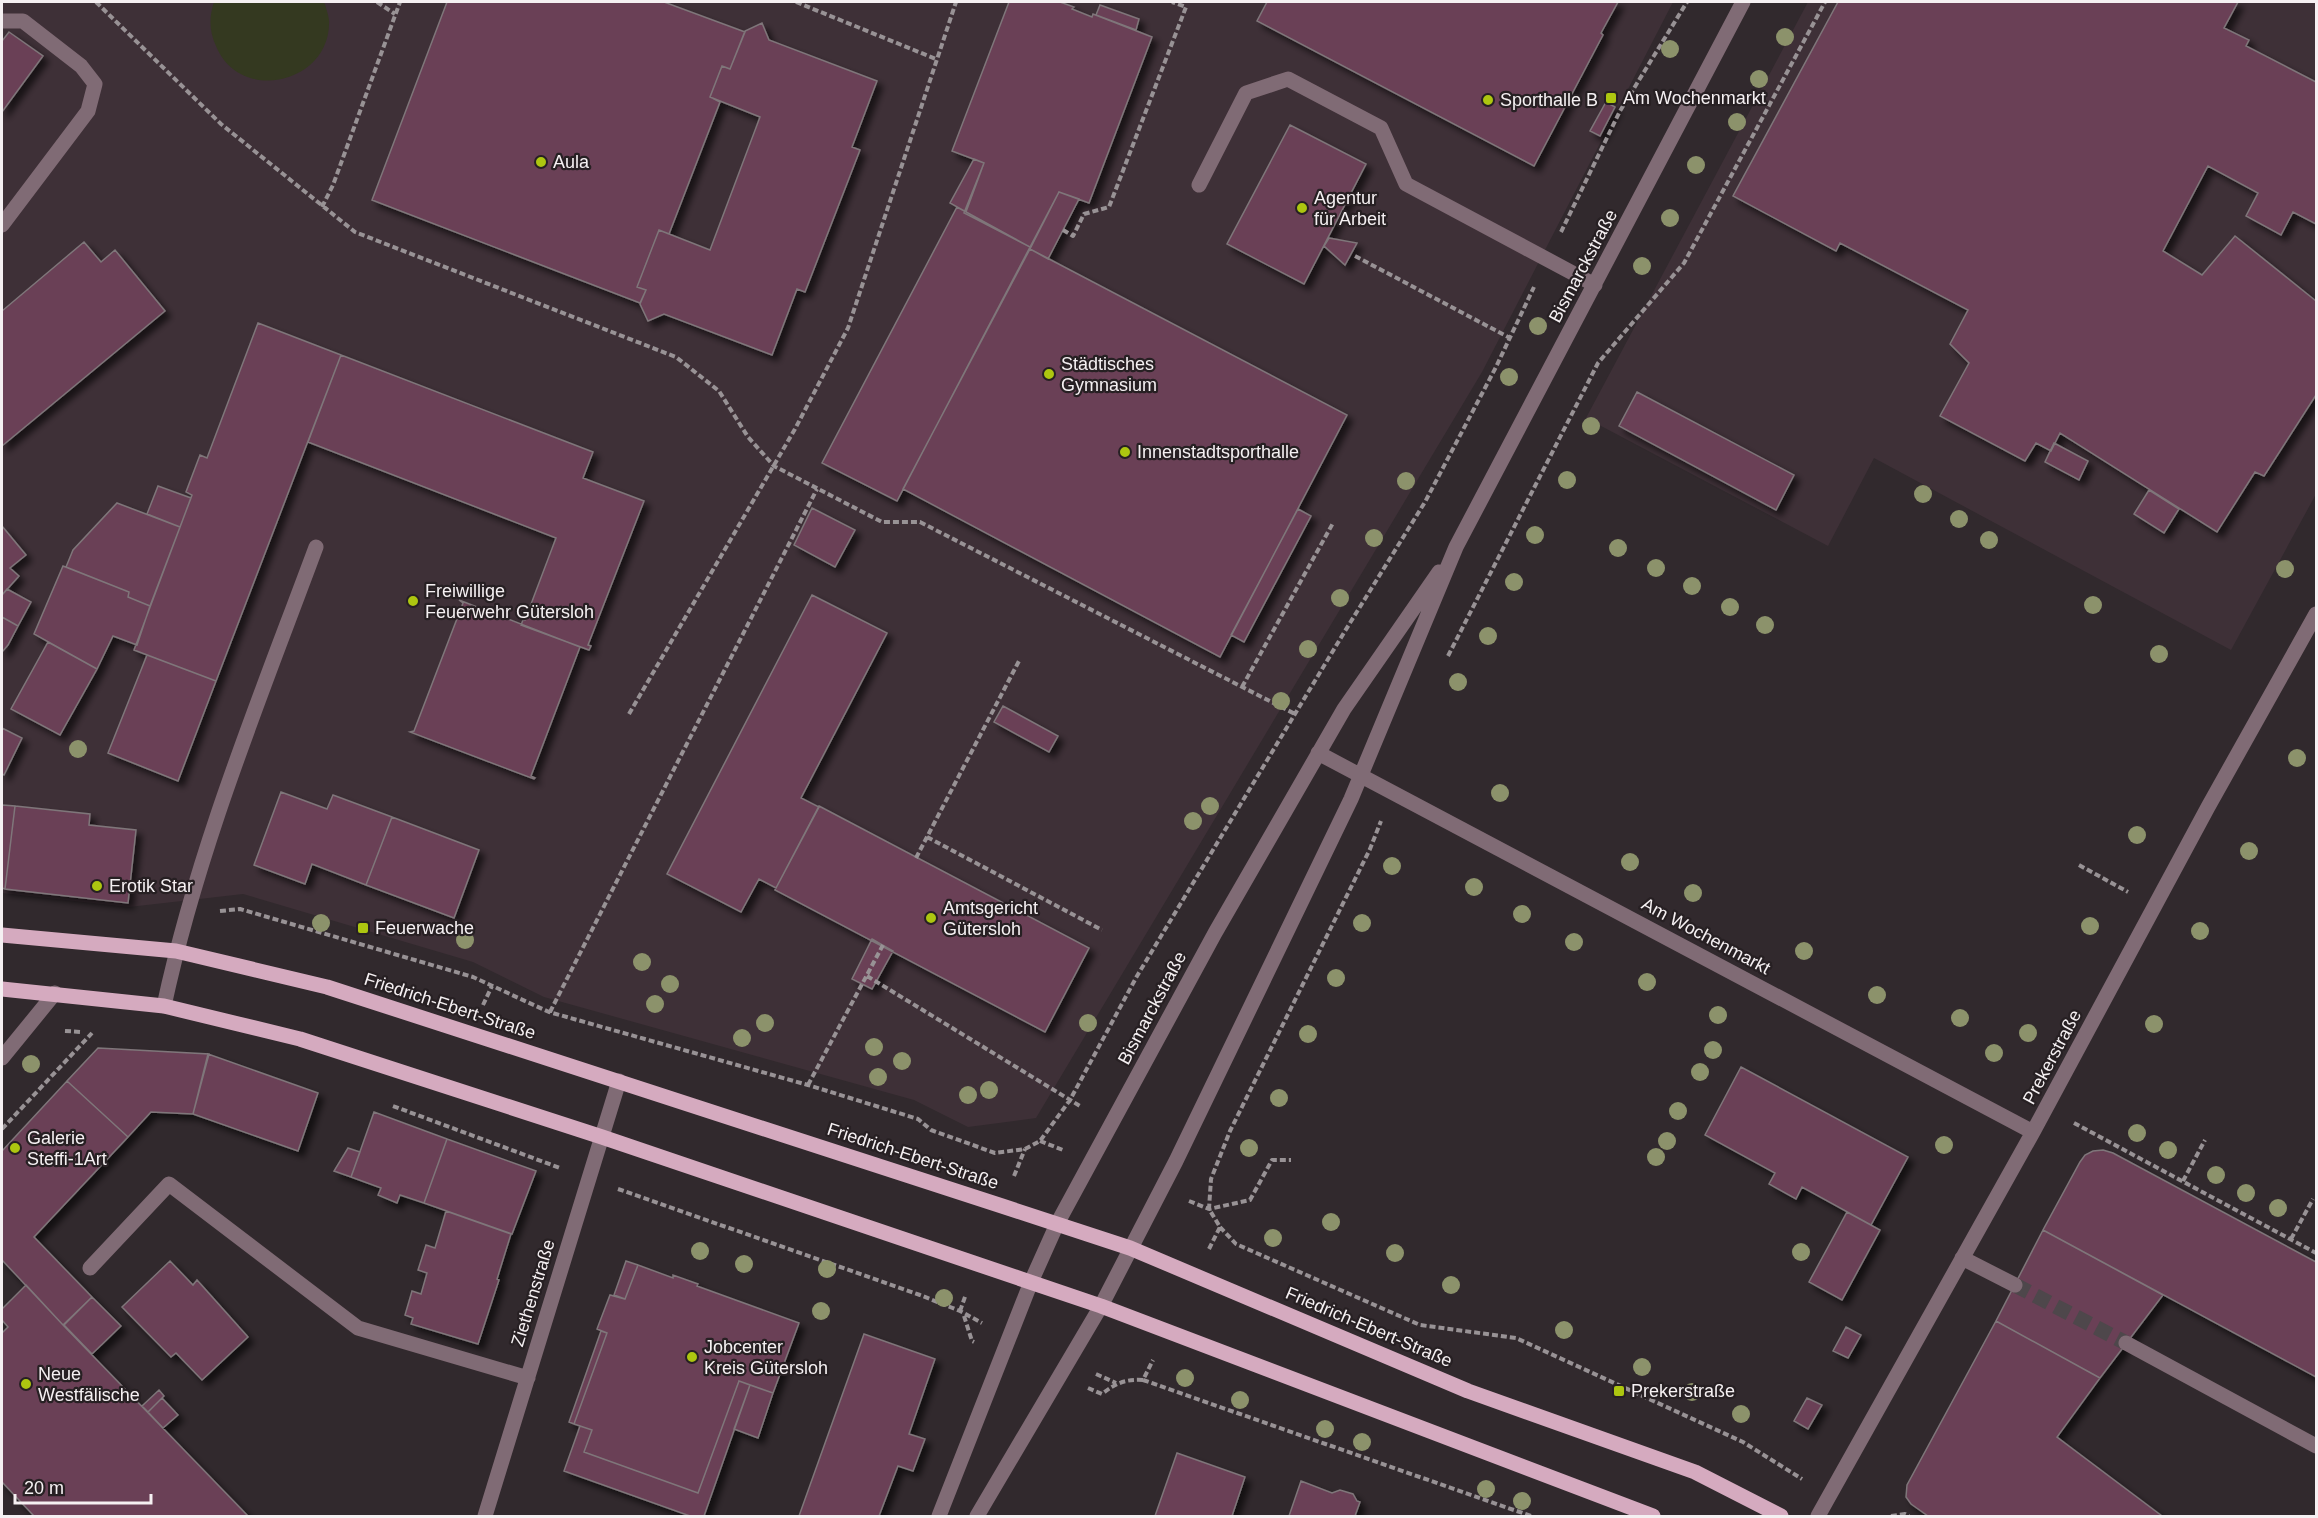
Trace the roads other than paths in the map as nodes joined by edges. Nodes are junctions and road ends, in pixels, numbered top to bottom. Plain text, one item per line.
1 (1743, 2) edge
2 (2, 21) edge
3 (1199, 185) dead end
4 (2, 225) edge
5 (1595, 285) junction
6 (316, 547) dead end
7 (1456, 547) junction
8 (2316, 614) edge
9 (1318, 753) junction
10 (1361, 775) junction
11 (2, 935) edge
12 (176, 951) junction
13 (2, 989) edge
14 (55, 993) junction
15 (164, 1006) junction
16 (2, 1058) edge
17 (619, 1081) junction
18 (2033, 1132) junction
19 (602, 1137) junction
20 (1058, 1224) junction
21 (1131, 1248) junction
22 (1962, 1258) junction
23 (90, 1268) dead end
24 (1031, 1282) junction
25 (2015, 1286) tunnel mouth
26 (1101, 1306) junction
27 (2126, 1343) tunnel mouth
28 (528, 1378) junction
29 (2316, 1446) edge
30 (485, 1516) edge
31 (939, 1516) edge
32 (977, 1516) edge
33 (1653, 1516) edge
34 (1781, 1516) edge
35 (1818, 1516) edge

1 - 5 street, Bismarckstraße
2 - 4 street
3 - 5 street
5 - 7 street, Bismarckstraße
6 - 12 street
7 - 9 street, Bismarckstraße
7 - 10 street, Bismarckstraße
8 - 18 street, Prekerstraße
9 - 10 street, Am Wochenmarkt
9 - 20 street, Bismarckstraße
10 - 18 street, Am Wochenmarkt
10 - 21 street, Bismarckstraße
11 - 12 main road, Friedrich-Ebert-Straße
12 - 15 street
12 - 17 main road, Friedrich-Ebert-Straße
13 - 14 main road
14 - 15 main road
14 - 16 street
15 - 19 main road
17 - 19 street, Ziethenstraße
17 - 20 main road, Friedrich-Ebert-Straße
18 - 22 street, Prekerstraße
19 - 24 main road
19 - 28 street, Ziethenstraße
20 - 21 main road, Friedrich-Ebert-Straße
20 - 24 street, Bismarckstraße
21 - 26 street, Bismarckstraße
21 - 34 main road, Friedrich-Ebert-Straße
22 - 25 street
22 - 35 street, Prekerstraße
23 - 28 street
24 - 26 main road
24 - 31 street, Bismarckstraße
26 - 32 street, Bismarckstraße
26 - 33 main road
27 - 29 street
28 - 30 street, Ziethenstraße

